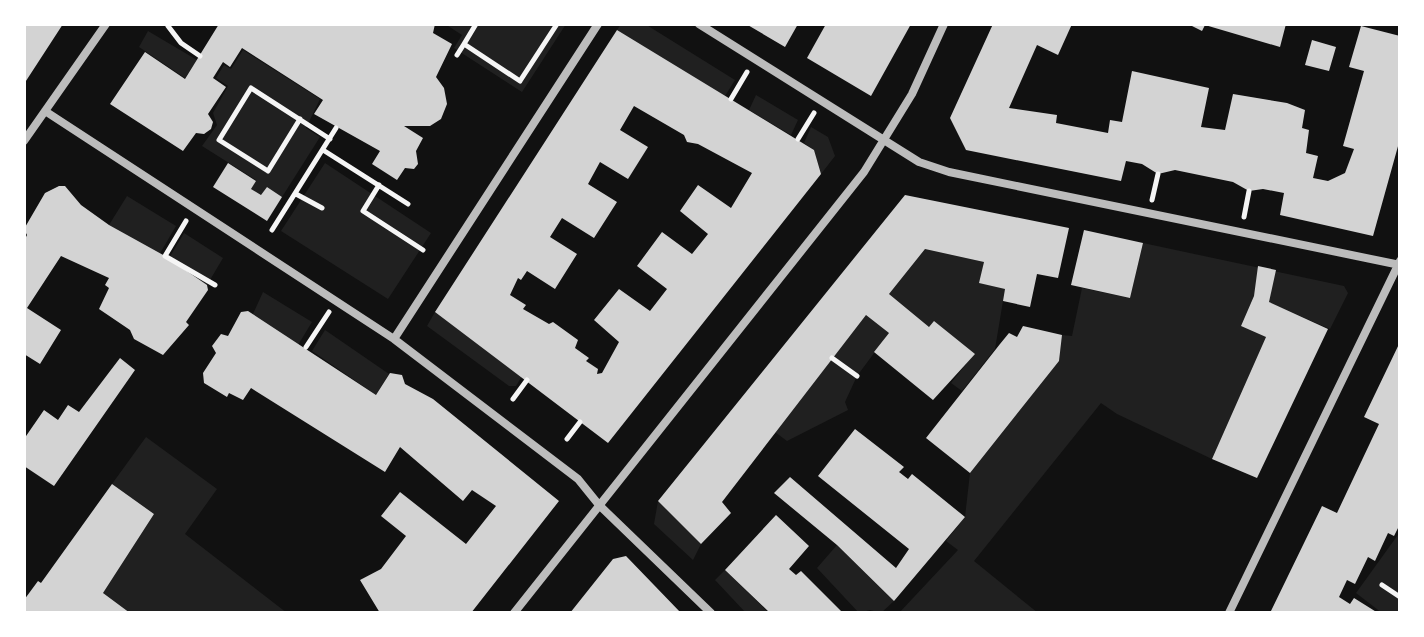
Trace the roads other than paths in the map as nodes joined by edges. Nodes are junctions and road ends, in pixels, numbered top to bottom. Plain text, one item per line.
1 (106, 24) edge
2 (598, 24) edge
3 (699, 24) edge
4 (944, 24) edge
5 (45, 111) junction
6 (24, 141) edge
7 (886, 141) junction
8 (1399, 263) edge
9 (394, 339) junction
10 (599, 505) junction
11 (514, 613) edge
12 (711, 613) edge
13 (1229, 613) edge

1 - 5 street
2 - 9 street
3 - 7 street
4 - 7 street
5 - 6 street
5 - 9 street
7 - 8 street
7 - 10 street
8 - 13 street
9 - 10 street
10 - 11 street
10 - 12 street

